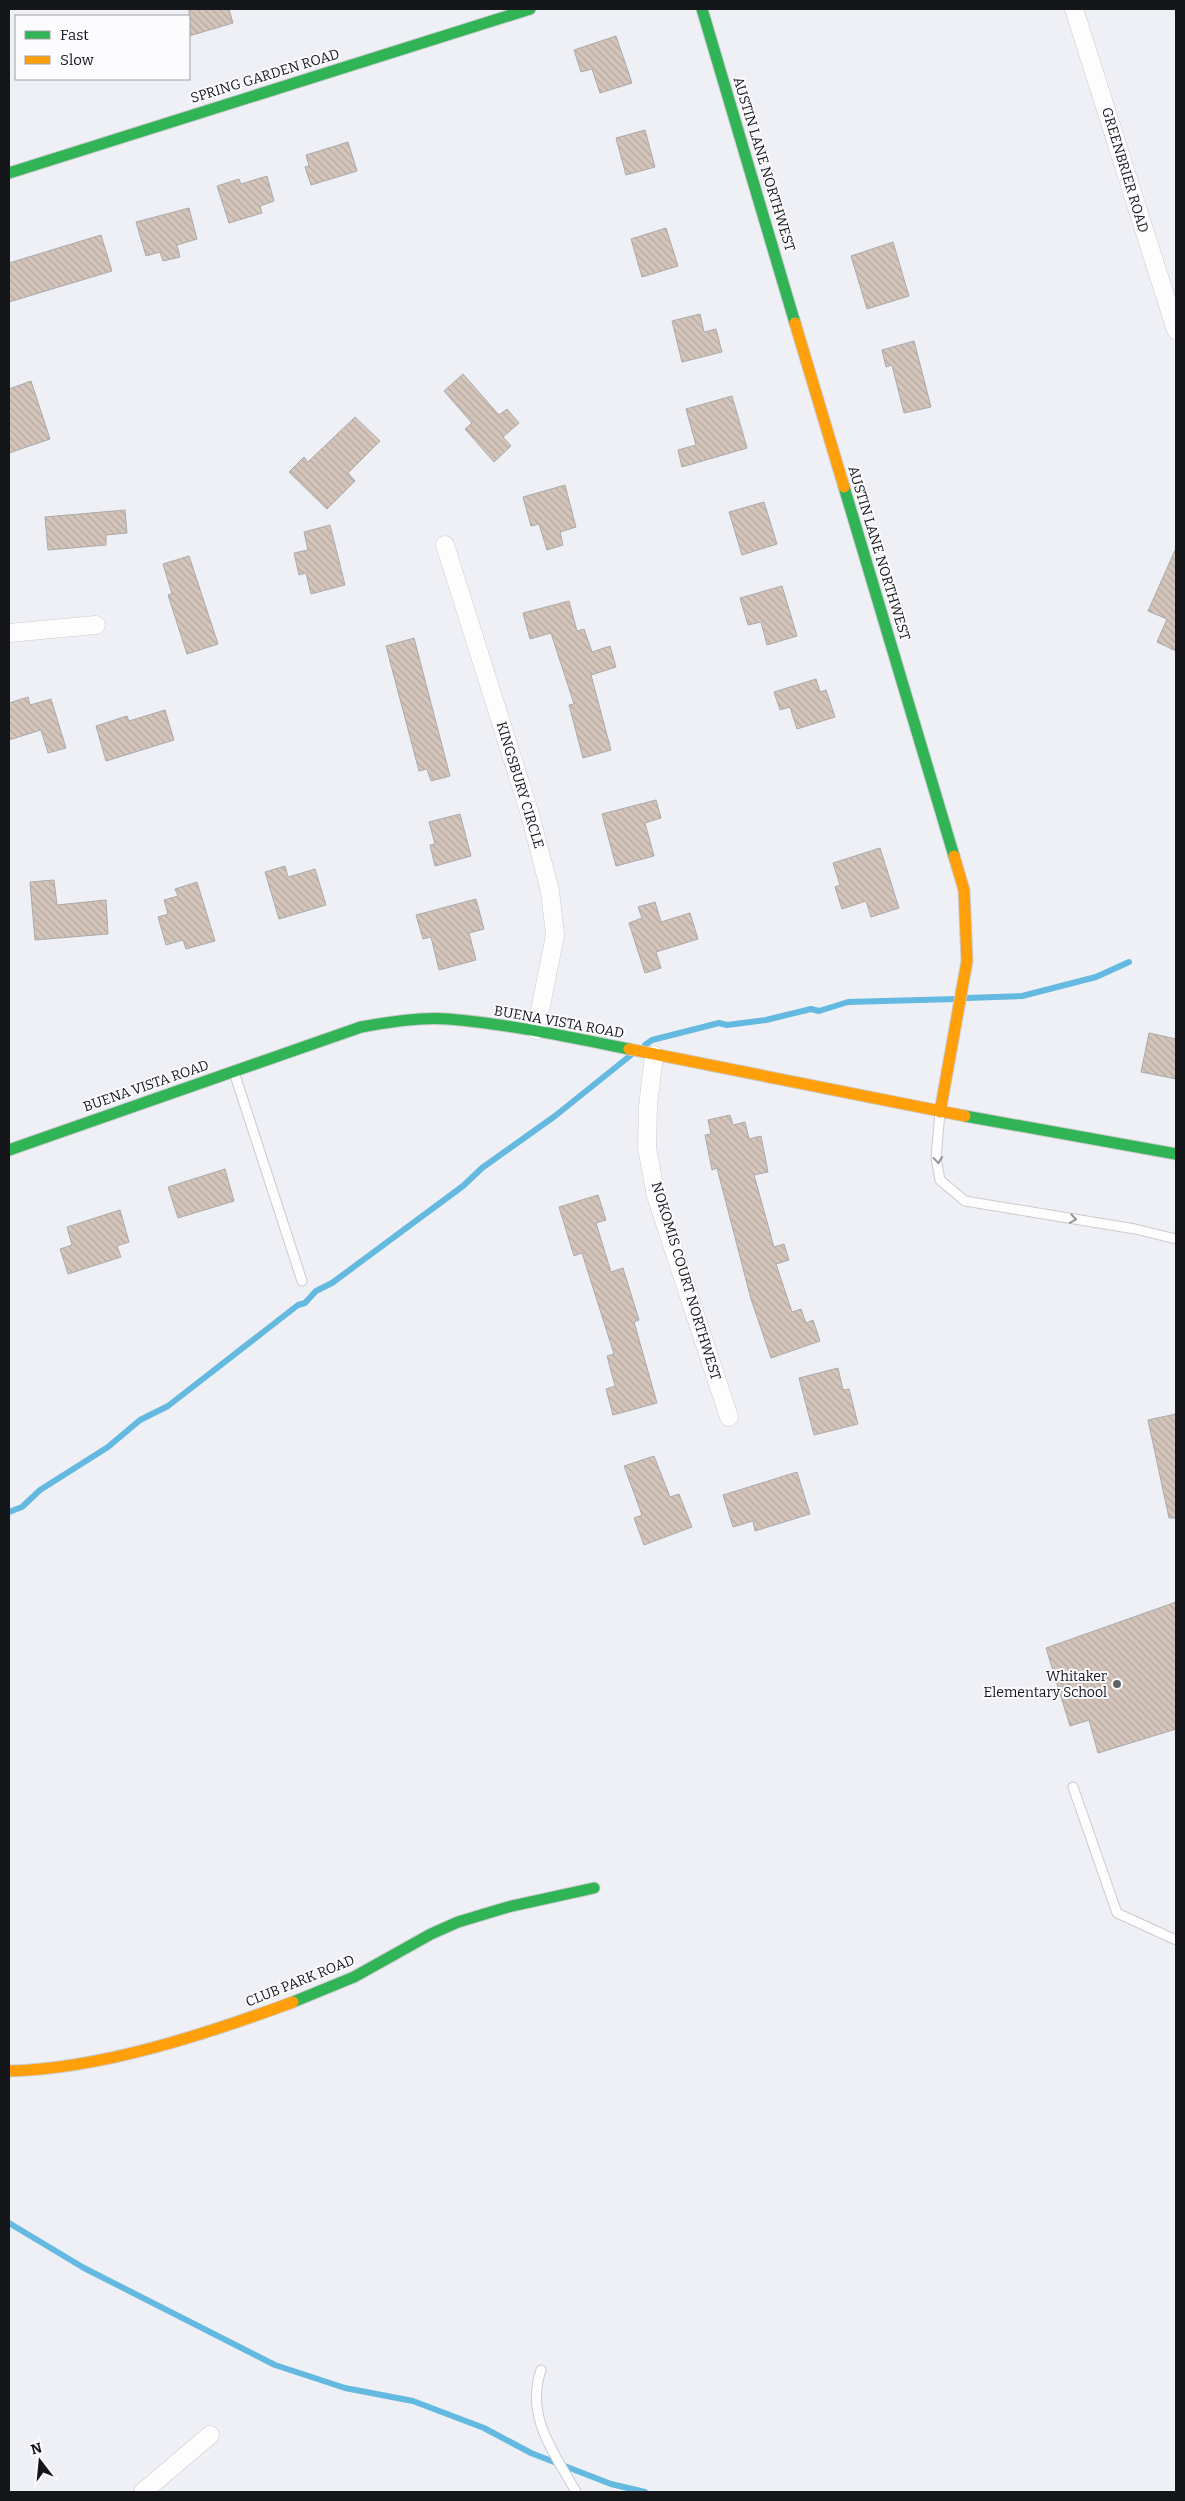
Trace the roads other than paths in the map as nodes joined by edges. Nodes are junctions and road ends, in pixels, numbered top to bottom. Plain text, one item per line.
1 (530, 9) edge
2 (702, 9) edge
3 (1074, 9) edge
4 (9, 173) edge
5 (1176, 330) edge
6 (444, 545) dead end
7 (96, 625) dead end
8 (9, 630) edge
9 (536, 1030) junction
10 (654, 1055) junction
11 (234, 1071) junction
12 (940, 1112) junction
13 (9, 1150) edge
14 (1176, 1154) edge
15 (1176, 1239) edge
16 (302, 1281) dead end
17 (729, 1417) dead end
18 (1073, 1787) dead end
19 (594, 1888) dead end
20 (1176, 1940) edge
21 (9, 2071) edge
22 (541, 2370) dead end
23 (210, 2434) dead end
24 (143, 2492) edge
25 (576, 2492) edge

1 - 4 street, SPRING GARDEN ROAD
2 - 12 street, AUSTIN LANE NORTHWEST
3 - 5 street, GREENBRIER ROAD
6 - 9 street, KINGSBURY CIRCLE
7 - 8 street
9 - 10 street, BUENA VISTA ROAD
9 - 11 street, BUENA VISTA ROAD
10 - 12 street, BUENA VISTA ROAD
10 - 17 street, NOKOMIS COURT NORTHWEST
11 - 13 street, BUENA VISTA ROAD
11 - 16 lane
12 - 14 street, BUENA VISTA ROAD
12 -> 15 lane
18 - 20 lane
19 - 21 street, CLUB PARK ROAD
22 - 25 lane
23 - 24 street

